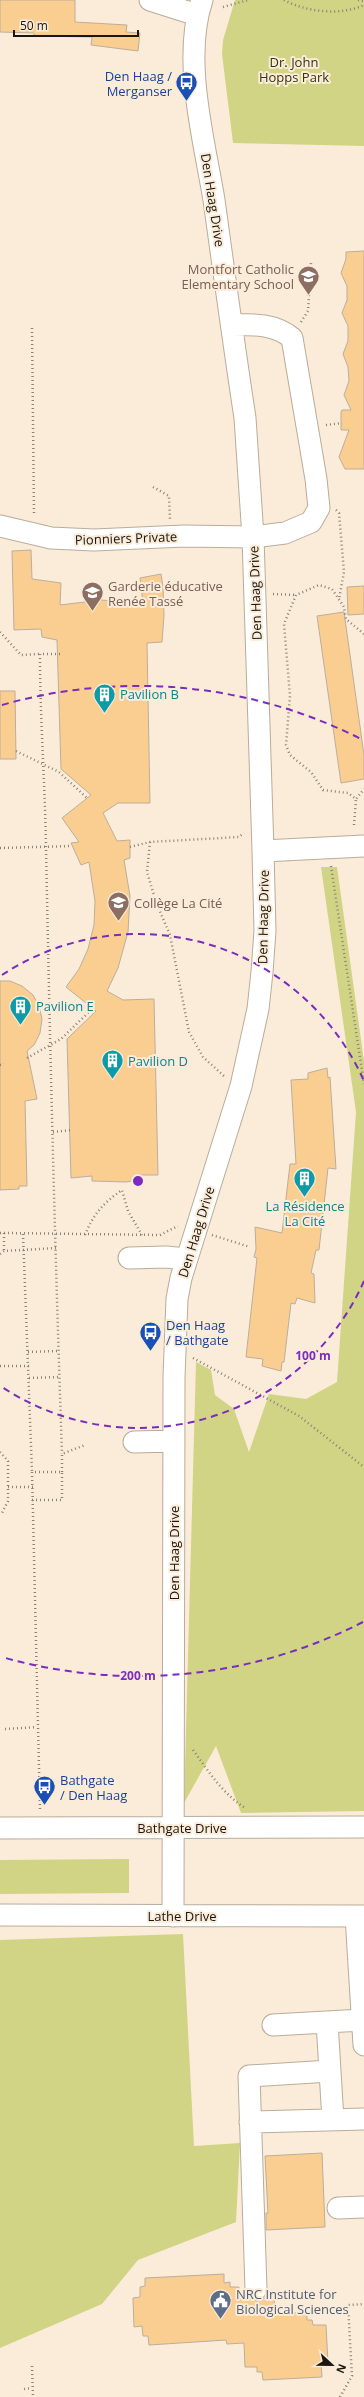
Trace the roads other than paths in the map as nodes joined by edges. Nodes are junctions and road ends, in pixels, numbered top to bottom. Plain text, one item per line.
1 (150, 0) edge
2 (199, 8) edge
3 (232, 325) junction
4 (0, 526) edge
5 (253, 537) junction
6 (364, 846) edge
7 (263, 851) junction
8 (129, 1258) dead end
9 (186, 1259) junction
10 (174, 1441) junction
11 (134, 1442) dead end
12 (364, 1827) edge
13 (0, 1828) edge
14 (173, 1828) junction
15 (0, 1915) edge
16 (173, 1916) junction
17 (360, 1916) edge
18 (362, 2020) junction
19 (327, 2022) junction
20 (273, 2025) dead end
21 (364, 2045) edge
22 (330, 2071) junction
23 (364, 2119) edge
24 (333, 2120) junction
25 (250, 2122) junction
26 (364, 2207) edge
27 (338, 2208) dead end
28 (256, 2289) dead end

1 - 2 street
2 - 3 street, Den Haag Drive
3 - 5 street, Den Haag Drive
3 - 5 street, Pionniers Private
4 - 5 street, Pionniers Private
5 - 7 street, Den Haag Drive
6 - 7 street
7 - 9 street, Den Haag Drive
8 - 9 street
9 - 10 street, Den Haag Drive
10 - 11 street
10 - 14 street, Den Haag Drive
12 - 14 street, Bathgate Drive
13 - 14 street, Bathgate Drive
14 - 16 street, Den Haag Drive
15 - 16 street, Lathe Drive
16 - 17 street, Lathe Drive
17 - 18 street
18 - 19 street
18 - 21 street
19 - 20 street
19 - 22 street
22 - 24 street
22 - 25 street
23 - 24 street
24 - 25 street
25 - 28 street
26 - 27 street

